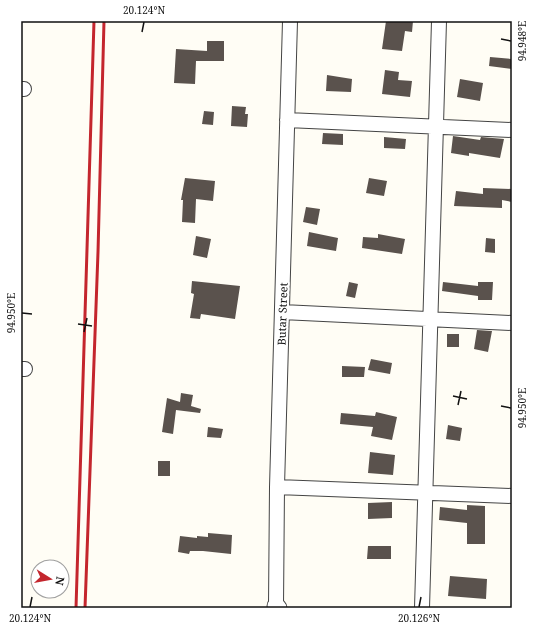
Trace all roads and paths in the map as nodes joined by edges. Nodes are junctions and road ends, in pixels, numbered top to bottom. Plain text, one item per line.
1 (290, 21) edge
2 (440, 21) edge
3 (287, 120) junction
4 (436, 126) junction
5 (512, 130) edge
6 (282, 312) junction
7 (430, 319) junction
8 (512, 323) edge
9 (277, 487) junction
10 (425, 493) junction
11 (512, 496) edge
12 (277, 607) edge
13 (422, 608) edge

1 - 3 street, Butar Street
2 - 4 street
3 - 4 street
3 - 6 street, Butar Street
4 - 5 street
4 - 7 street
6 - 7 street
6 - 9 street, Butar Street
7 - 8 street
7 - 10 street
9 - 10 street
9 - 12 street, Butar Street
10 - 11 street
10 - 13 street

